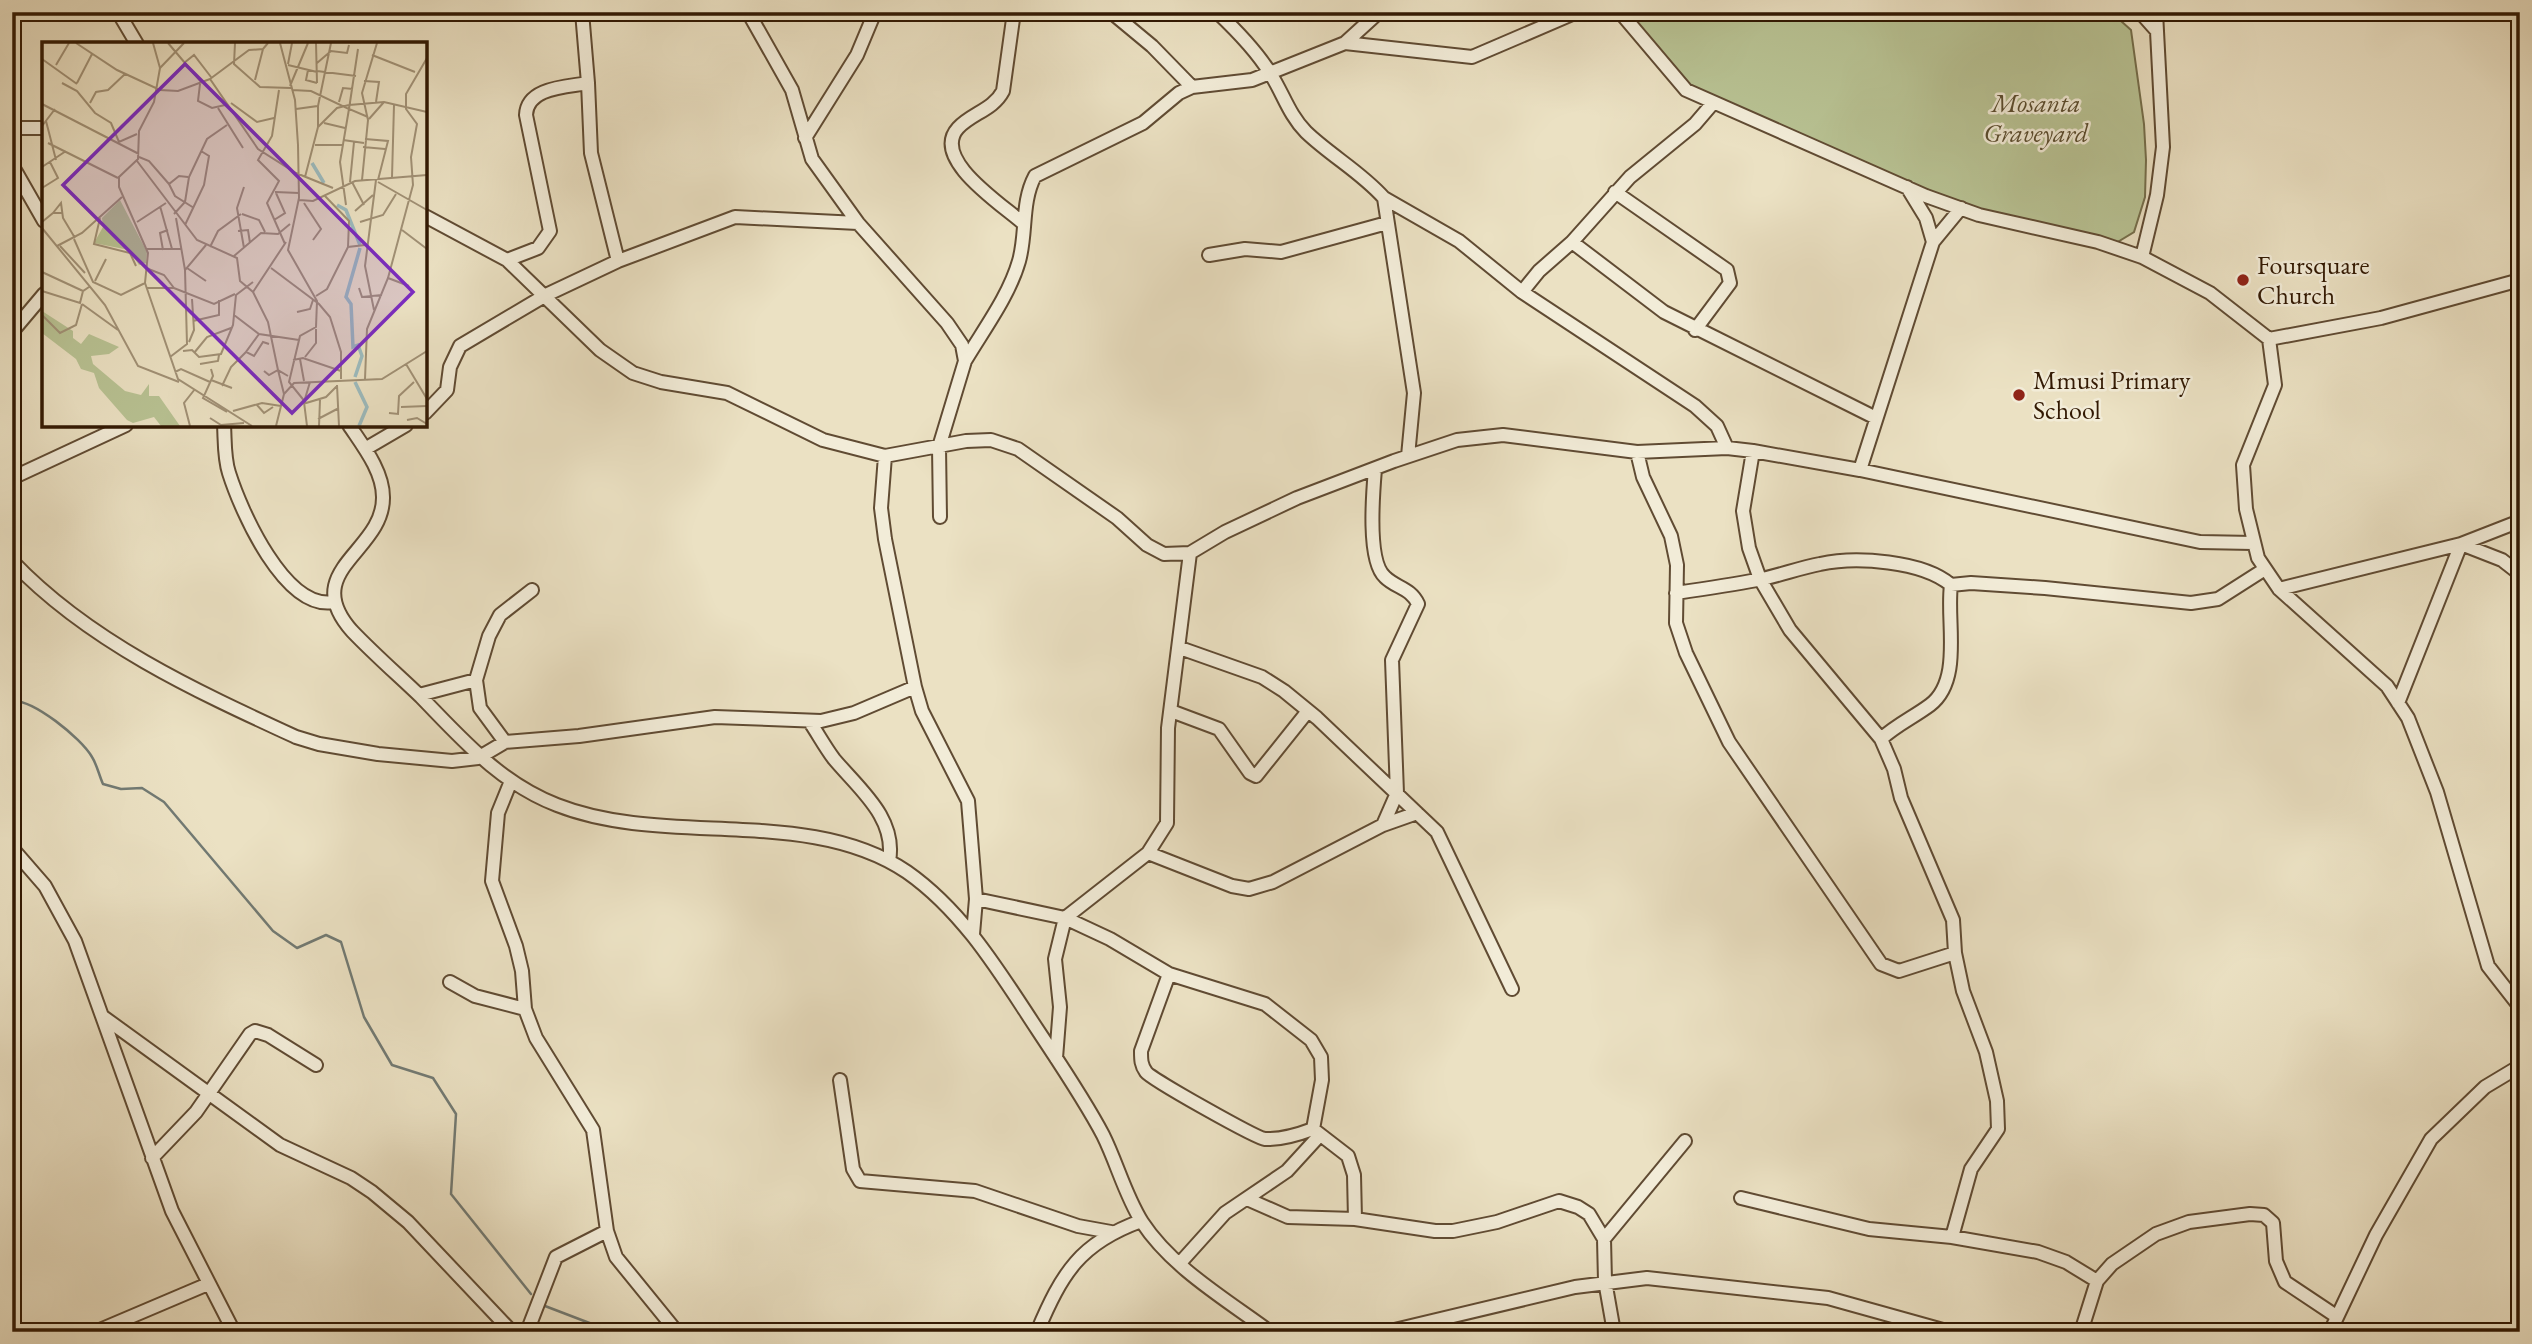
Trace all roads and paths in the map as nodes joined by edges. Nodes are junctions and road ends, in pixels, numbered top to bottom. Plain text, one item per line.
1 (118, 12) edge
2 (582, 12) edge
3 (748, 12) edge
4 (875, 12) edge
5 (1017, 12) edge
6 (1111, 12) edge
7 (1217, 12) edge
8 (1379, 12) edge
9 (1577, 12) edge
10 (2140, 12) edge
11 (2156, 12) edge
12 (1627, 16) edge
13 (2156, 30) junction
14 (136, 42) edge
15 (1345, 43) junction
16 (1270, 73) junction
17 (588, 83) junction
18 (1192, 88) junction
19 (1713, 103) junction
20 (12, 128) edge
21 (42, 128) edge
22 (805, 138) junction
23 (12, 165) edge
24 (1907, 187) junction
25 (1615, 192) junction
26 (1384, 198) junction
27 (1961, 208) junction
28 (427, 217) edge
29 (42, 218) edge
30 (858, 223) junction
31 (1387, 223) junction
32 (1024, 224) junction
33 (1572, 242) junction
34 (1933, 242) junction
35 (1209, 256) dead end
36 (2142, 257) junction
37 (507, 260) junction
38 (618, 261) junction
39 (2520, 280) edge
40 (1522, 292) junction
41 (546, 295) junction
42 (42, 296) edge
43 (1695, 330) junction
44 (12, 332) edge
45 (2269, 339) junction
46 (965, 361) junction
47 (427, 411) edge
48 (1876, 418) junction
49 (122, 427) edge
50 (224, 427) edge
51 (350, 427) edge
52 (403, 427) edge
53 (939, 447) junction
54 (1727, 448) junction
55 (365, 449) junction
56 (1753, 451) junction
57 (1637, 452) junction
58 (885, 456) junction
59 (1408, 456) junction
60 (1375, 469) junction
61 (1860, 470) junction
62 (12, 478) edge
63 (940, 517) dead end
64 (2520, 521) edge
65 (2253, 543) junction
66 (2460, 544) junction
67 (1189, 553) junction
68 (12, 561) edge
69 (2265, 569) junction
70 (2520, 574) edge
71 (1760, 579) junction
72 (1951, 585) junction
73 (2279, 589) junction
74 (532, 590) dead end
75 (1676, 593) junction
76 (334, 602) junction
77 (1180, 648) junction
78 (476, 680) junction
79 (915, 687) junction
80 (419, 695) junction
81 (2398, 703) junction
82 (1308, 710) junction
83 (1171, 711) junction
84 (810, 722) junction
85 (1881, 739) junction
86 (505, 742) junction
87 (478, 758) junction
88 (511, 781) junction
89 (1397, 793) junction
90 (1418, 813) junction
91 (1383, 825) junction
92 (12, 848) edge
93 (1148, 853) junction
94 (889, 861) junction
95 (976, 899) junction
96 (1065, 918) junction
97 (973, 934) junction
98 (1955, 953) junction
99 (1169, 974) junction
100 (450, 982) dead end
101 (1512, 989) dead end
102 (2520, 1007) edge
103 (525, 1009) junction
104 (101, 1016) junction
105 (1056, 1058) junction
106 (316, 1065) dead end
107 (2520, 1066) edge
108 (840, 1080) dead end
109 (209, 1093) junction
110 (1316, 1132) junction
111 (1685, 1141) dead end
112 (152, 1158) junction
113 (1741, 1198) dead end
114 (1247, 1199) junction
115 (1355, 1219) junction
116 (1141, 1221) junction
117 (607, 1231) junction
118 (1111, 1232) junction
119 (1952, 1237) junction
120 (1604, 1240) junction
121 (1180, 1263) junction
122 (2097, 1281) junction
123 (1605, 1282) junction
124 (208, 1284) junction
125 (2336, 1315) junction
126 (95, 1332) edge
127 (234, 1332) edge
128 (512, 1332) edge
129 (527, 1332) edge
130 (677, 1332) edge
131 (1037, 1332) edge
132 (1270, 1332) edge
133 (1386, 1332) edge
134 (1614, 1332) edge
135 (1948, 1332) edge
136 (2081, 1332) edge
137 (2330, 1332) edge

1 - 14 street
2 - 17 street
3 - 22 street
4 - 22 street
5 - 32 street
6 - 18 street
7 - 16 street
8 - 15 street
9 - 15 street
10 - 13 street
11 - 13 street
12 - 19 street
13 - 36 street
15 - 16 street
16 - 18 street
16 - 26 street
17 - 37 street
17 - 38 street
18 - 32 street
19 - 24 street
19 - 25 street
20 - 21 street
22 - 30 street
23 - 29 street
24 - 27 street
24 - 34 street
25 - 33 street
25 - 43 street
26 - 31 street
26 - 40 street
27 - 34 street
27 - 36 street
28 - 37 street
30 - 38 street
30 - 46 street
31 - 35 street
31 - 59 street
32 - 46 street
33 - 40 street
33 - 43 street
34 - 48 street
36 - 45 street
37 - 41 street
38 - 41 street
39 - 45 street
40 - 54 street
41 - 47 street
41 - 58 street
42 - 44 street
43 - 48 street
45 - 65 street
46 - 53 street
48 - 61 street
49 - 62 street
50 - 76 street
51 - 55 street
52 - 55 street
53 - 58 street
53 - 63 street
53 - 67 street
54 - 56 street
54 - 57 street
55 - 76 street
56 - 61 street
56 - 71 street
57 - 59 street
57 - 75 street
58 - 79 street
59 - 60 street
60 - 67 street
60 - 89 street
61 - 65 street
64 - 66 street
65 - 69 street
66 - 70 street
66 - 73 street
66 - 81 street
67 - 77 street
68 - 87 street
69 - 72 street
69 - 73 street
71 - 72 street
71 - 75 street
71 - 85 street
72 - 85 street
73 - 81 street
74 - 78 street
75 - 98 street
76 - 80 street
77 - 82 street
77 - 83 street
78 - 80 street
78 - 86 street
79 - 84 street
79 - 95 street
80 - 87 street
81 - 102 street
82 - 83 street
82 - 89 street
83 - 93 street
84 - 86 street
84 - 94 street
85 - 98 street
86 - 87 street
87 - 88 street
88 - 94 street
88 - 103 street
89 - 90 street
89 - 91 street
90 - 91 street
90 - 101 street
91 - 93 street
92 - 104 street
93 - 96 street
94 - 97 street
95 - 96 street
95 - 97 street
96 - 99 street
96 - 105 street
97 - 105 street
98 - 119 street
99 - 110 street
99 - 110 street
100 - 103 street
103 - 117 street
104 - 109 street
104 - 112 street
105 - 116 street
106 - 109 street
107 - 125 street
108 - 118 street
109 - 112 street
109 - 128 street
110 - 114 street
110 - 115 street
111 - 120 street
112 - 124 street
113 - 119 street
114 - 115 street
114 - 121 street
115 - 120 street
116 - 118 street
116 - 121 street
117 - 129 street
117 - 130 street
118 - 131 street
119 - 122 street
120 - 123 street
121 - 132 street
122 - 125 street
122 - 136 street
123 - 133 street
123 - 134 street
123 - 135 street
124 - 126 street
124 - 127 street
125 - 137 street

